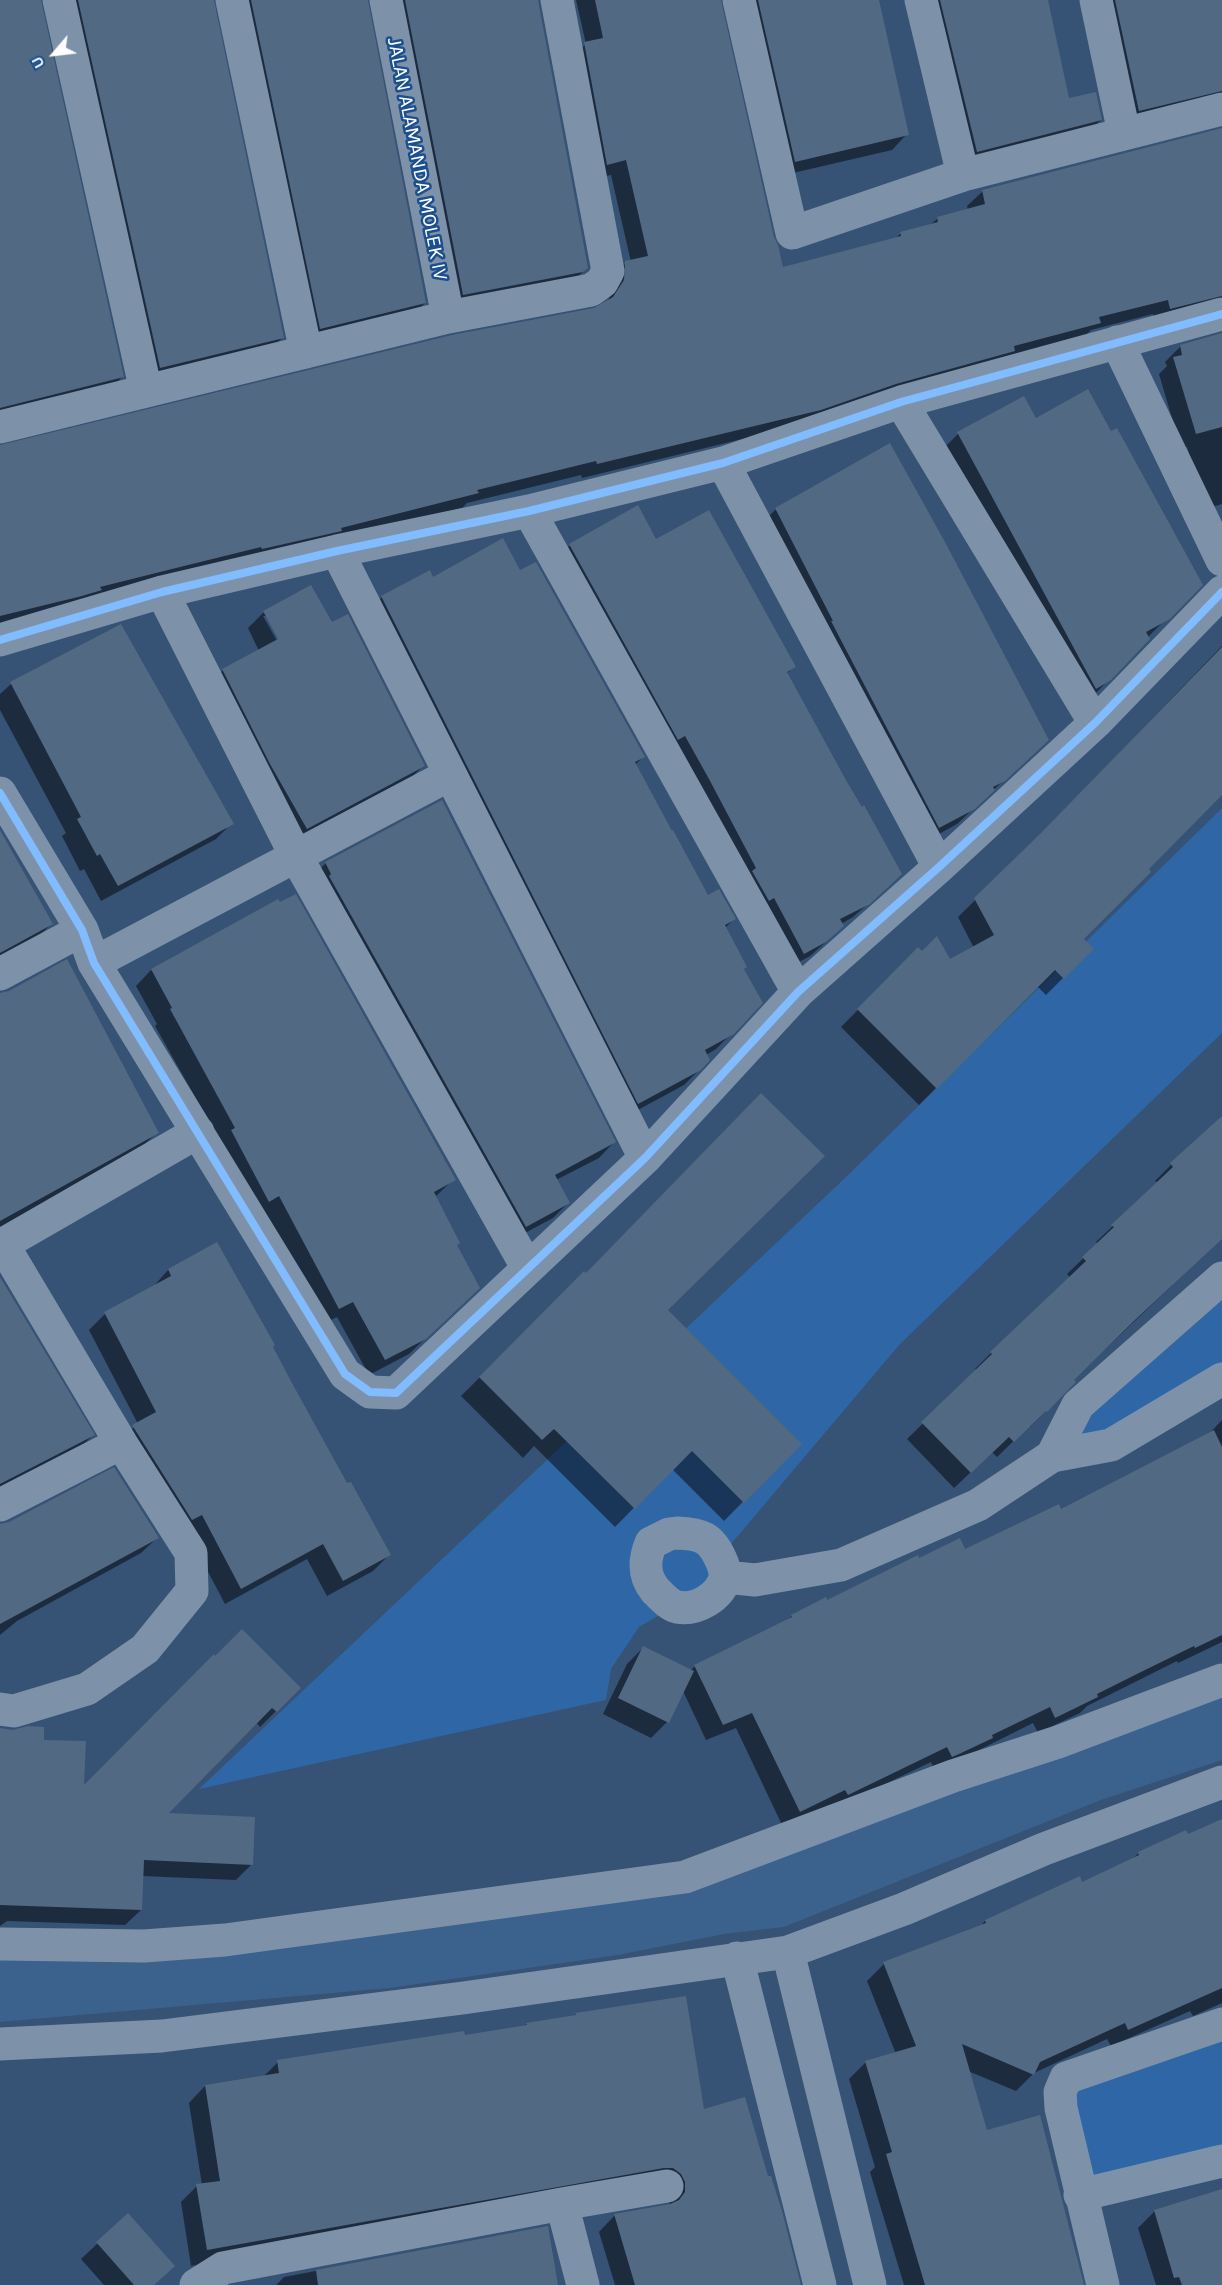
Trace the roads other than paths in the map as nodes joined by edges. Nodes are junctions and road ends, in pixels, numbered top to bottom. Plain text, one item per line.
1 (59, 0) edge
2 (232, 0) edge
3 (386, 0) edge
4 (556, 0) edge
5 (739, 0) edge
6 (921, 0) edge
7 (1096, 0) edge
8 (1222, 109) edge
9 (1124, 133) junction
10 (963, 176) junction
11 (1222, 314) edge
12 (448, 317) junction
13 (1117, 342) junction
14 (306, 352) junction
15 (146, 391) junction
16 (901, 402) junction
17 (0, 427) edge
18 (723, 463) junction
19 (529, 511) junction
20 (338, 551) junction
21 (1222, 560) edge
22 (162, 592) junction
23 (1222, 592) edge
24 (0, 640) edge
25 (1095, 723) junction
26 (449, 775) junction
27 (0, 793) edge
28 (297, 858) junction
29 (939, 867) junction
30 (82, 930) junction
31 (94, 963) junction
32 (0, 974) edge
33 (798, 992) junction
34 (198, 1132) junction
35 (645, 1158) junction
36 (2, 1246) edge
37 (527, 1268) junction
38 (1222, 1278) edge
39 (1222, 1379) edge
40 (122, 1443) junction
41 (1052, 1456) junction
42 (0, 1505) edge
43 (725, 1578) dead end
44 (1222, 1680) edge
45 (0, 1709) edge
46 (1222, 1782) edge
47 (0, 1944) edge
48 (788, 1952) junction
49 (737, 1958) junction
50 (1222, 2024) edge
51 (0, 2044) edge
52 (831, 2129) junction
53 (783, 2139) junction
54 (1222, 2161) edge
55 (667, 2186) dead end
56 (1080, 2195) junction
57 (562, 2204) junction
58 (196, 2285) edge
59 (583, 2285) edge
60 (820, 2285) edge
61 (870, 2285) edge
62 (1103, 2285) edge

1 - 15 street
2 - 14 street
3 - 12 street, JALAN ALAMANDA MOLEK IV
4 - 12 street
5 - 10 street
6 - 10 street
7 - 9 street
8 - 9 street
9 - 10 street
11 - 13 street
12 - 14 street
13 - 16 street
13 - 21 street
14 - 15 street
15 - 17 street
16 - 18 street
16 - 25 street
18 - 19 street
18 - 29 street
19 - 20 street
19 - 33 street
20 - 22 street
20 - 26 street
22 - 24 street
22 - 28 street
23 - 25 street
25 - 29 street
26 - 28 street
26 - 35 street
27 - 30 street
28 - 31 street
28 - 37 street
29 - 33 street
30 - 31 street
30 - 32 street
31 - 34 street
33 - 35 street
34 - 36 street
34 - 37 street
35 - 37 street
36 - 40 street
38 - 41 street
39 - 41 street
40 - 42 street
40 - 45 street
41 - 43 street
44 - 47 street
46 - 48 street
48 - 49 street
48 - 52 street
49 - 51 street
49 - 53 street
50 - 56 street
52 - 53 street
52 - 61 street
53 - 60 street
54 - 56 street
55 - 57 street
56 - 62 street
57 - 58 street
57 - 59 street

